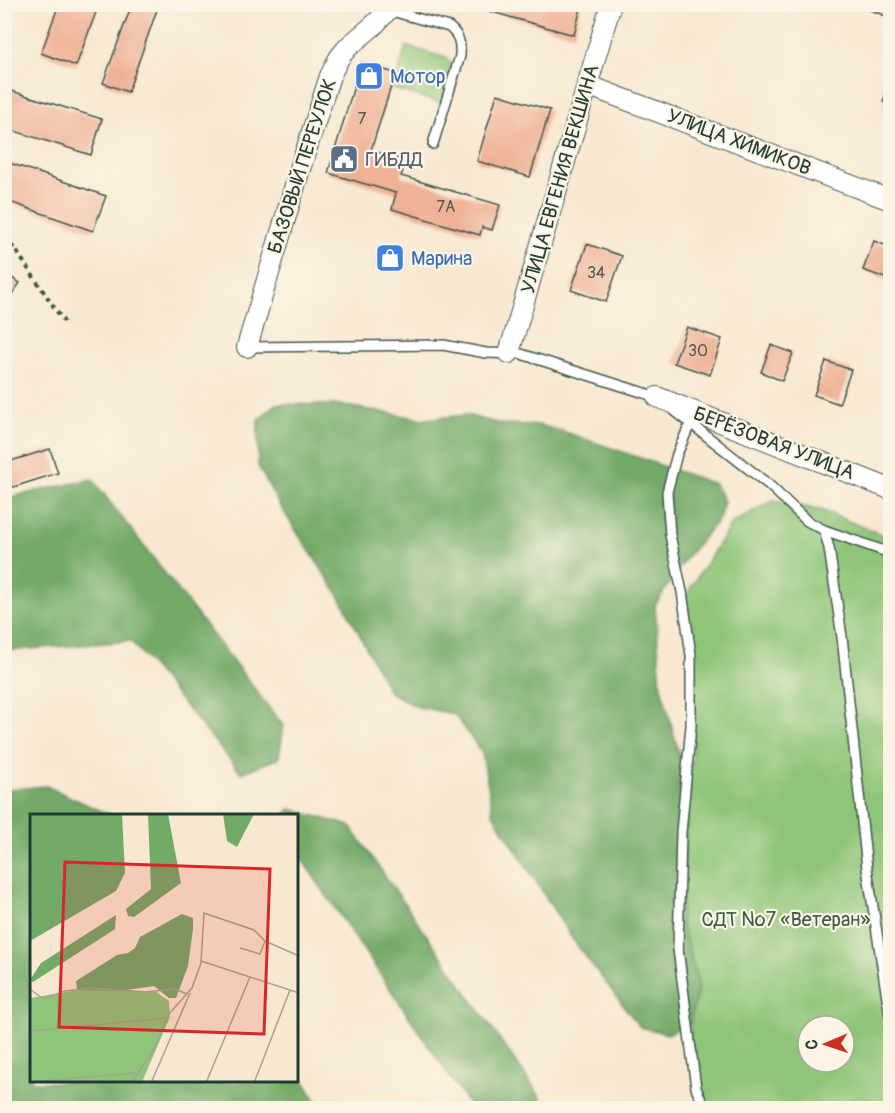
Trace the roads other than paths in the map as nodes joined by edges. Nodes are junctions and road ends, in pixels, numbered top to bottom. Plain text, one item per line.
1 (611, 4) edge
2 (389, 7) edge
3 (587, 85) junction
4 (433, 144) dead end
5 (891, 200) edge
6 (247, 347) joint
7 (509, 353) junction
8 (657, 397) junction
9 (690, 424) junction
10 (891, 489) edge
11 (824, 530) junction
12 (891, 554) edge
13 (891, 1017) edge
14 (705, 1108) edge

1 - 3 street, УЛИЦА ЕВГЕНИЯ ВЕКШИНА
2 - 4 lane
2 - 6 street, БАЗОВЫЙ ПЕРЕУЛОК
3 - 5 street, УЛИЦА ХИМИКОВ
3 - 7 street, УЛИЦА ЕВГЕНИЯ ВЕКШИНА
6 - 7 lane
7 - 8 lane
8 - 9 lane
8 - 10 street, БЕРЁЗОВАЯ УЛИЦА
9 - 11 lane
9 - 14 lane
11 - 12 lane
11 - 13 lane

